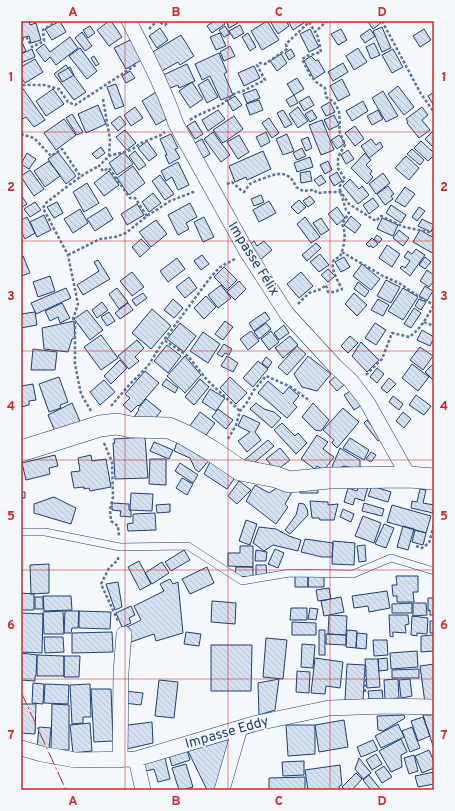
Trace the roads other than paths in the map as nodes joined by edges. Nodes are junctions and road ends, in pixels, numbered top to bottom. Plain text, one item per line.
1 (132, 27) edge
2 (21, 451) edge
3 (409, 477) junction
4 (434, 479) edge
5 (21, 532) edge
6 (434, 571) edge
7 (124, 634) dead end
8 (434, 707) edge
9 (240, 728) junction
10 (21, 748) edge
11 (136, 759) junction
12 (120, 760) junction
13 (143, 790) edge
14 (222, 790) edge

1 - 3 street, Impasse Félix
2 - 3 street
3 - 4 street
5 - 6 lane
7 - 12 street
8 - 9 street, Impasse Eddy
9 - 11 street, Impasse Eddy
9 - 14 street
10 - 12 street, Impasse Eddy
11 - 12 street, Impasse Eddy
11 - 13 street

